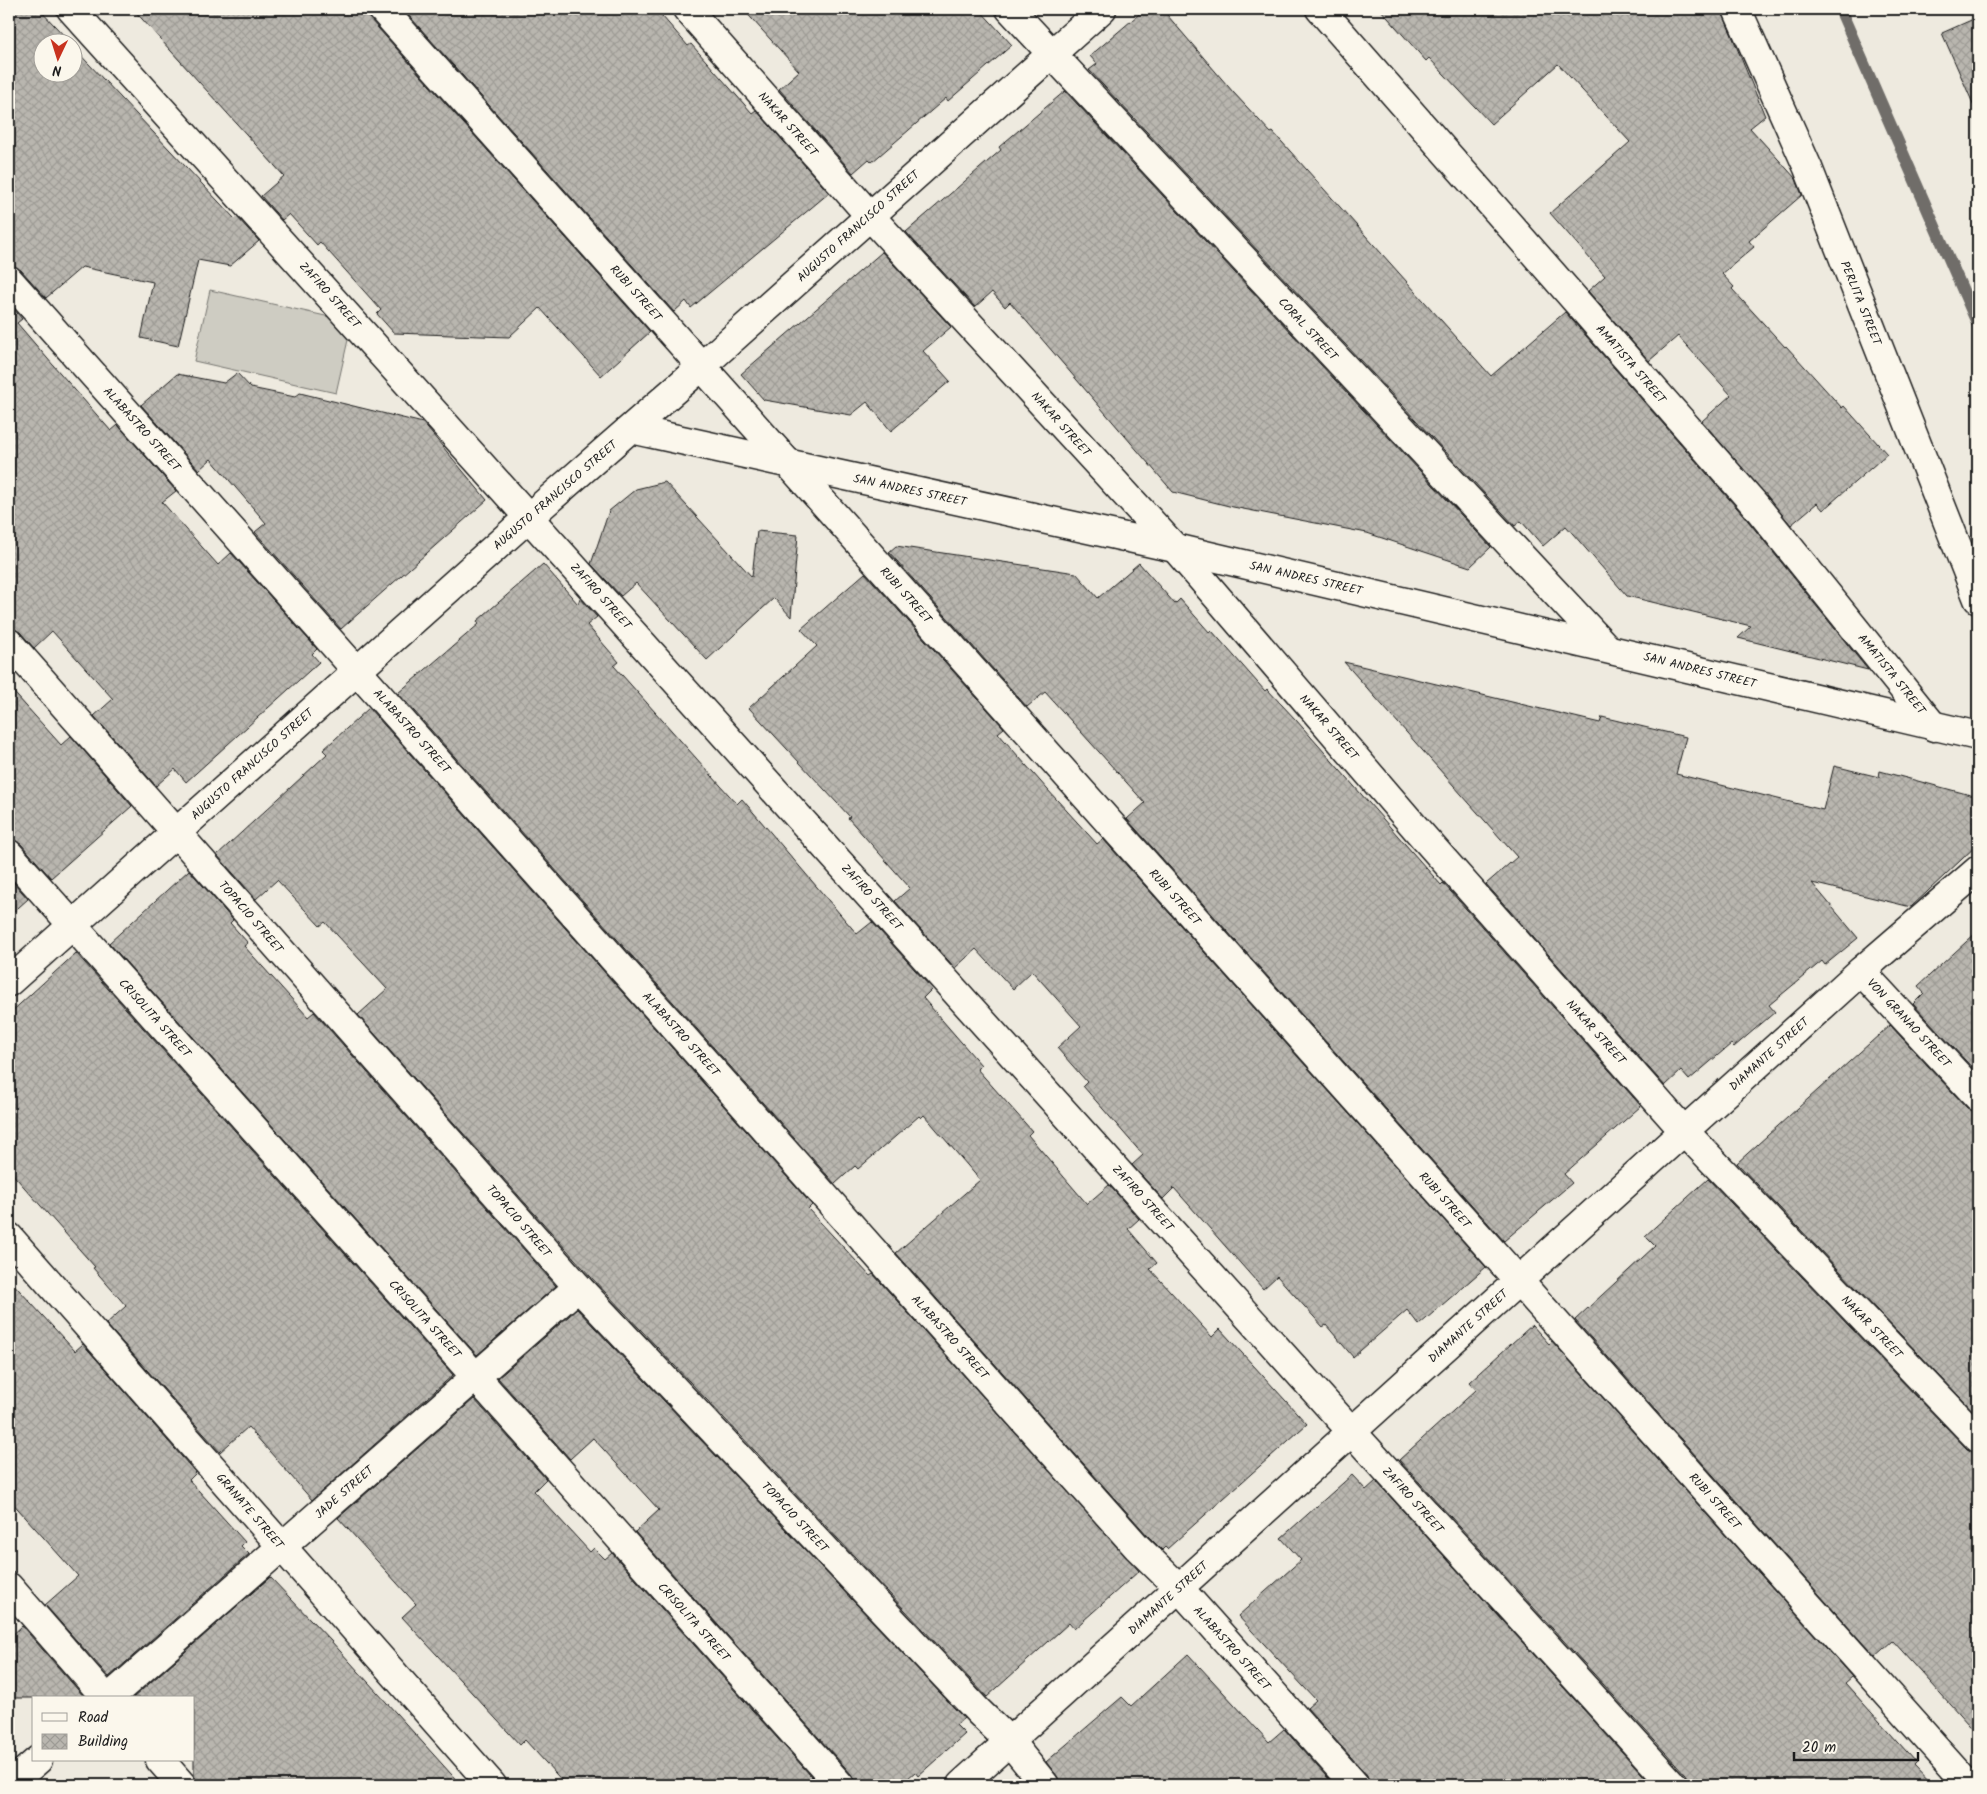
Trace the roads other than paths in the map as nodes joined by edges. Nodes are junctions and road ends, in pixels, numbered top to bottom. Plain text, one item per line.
1 (71, 9) edge
2 (382, 9) edge
3 (687, 9) edge
4 (1010, 9) edge
5 (1102, 9) edge
6 (1320, 9) edge
7 (1737, 9) edge
8 (1051, 54) junction
9 (870, 216) junction
10 (9, 280) edge
11 (702, 366) junction
12 (631, 429) junction
13 (788, 463) junction
14 (529, 517) junction
15 (1175, 548) junction
16 (1978, 599) edge
17 (9, 643) edge
18 (1607, 648) junction
19 (358, 670) junction
20 (1934, 727) junction
21 (1978, 736) edge
22 (176, 832) junction
23 (9, 854) edge
24 (1978, 870) edge
25 (72, 926) junction
26 (1861, 971) junction
27 (9, 982) edge
28 (1978, 1098) edge
29 (1684, 1131) junction
30 (9, 1237) edge
31 (1517, 1281) junction
32 (578, 1287) junction
33 (476, 1377) junction
34 (1352, 1432) junction
35 (1978, 1438) edge
36 (282, 1546) junction
37 (9, 1588) edge
38 (1179, 1588) junction
39 (106, 1696) edge
40 (110, 1696) edge
41 (1010, 1742) junction
42 (36, 1762) edge
43 (162, 1762) edge
44 (9, 1785) edge
45 (182, 1785) edge
46 (492, 1785) edge
47 (840, 1785) edge
48 (961, 1785) edge
49 (1045, 1785) edge
50 (1356, 1785) edge
51 (1673, 1785) edge
52 (1969, 1785) edge

1 - 14 street, ZAFIRO STREET
2 - 11 street, RUBI STREET
3 - 9 street, NAKAR STREET
4 - 8 street, CORAL STREET
5 - 8 street, AUGUSTO FRANCISCO STREET
6 - 20 street, AMATISTA STREET
7 - 16 street, PERLITA STREET
8 - 9 street, AUGUSTO FRANCISCO STREET
8 - 18 street, CORAL STREET
9 - 11 street, AUGUSTO FRANCISCO STREET
9 - 15 street, NAKAR STREET
10 - 19 street, ALABASTRO STREET
11 - 12 street, AUGUSTO FRANCISCO STREET
11 - 13 street, RUBI STREET
12 - 13 street, SAN ANDRES STREET
12 - 14 street, AUGUSTO FRANCISCO STREET
13 - 15 street, SAN ANDRES STREET
13 - 31 street, RUBI STREET
14 - 19 street, AUGUSTO FRANCISCO STREET
14 - 34 street, ZAFIRO STREET
15 - 18 street, SAN ANDRES STREET
15 - 29 street, NAKAR STREET
17 - 22 street, TOPACIO STREET
18 - 20 street, SAN ANDRES STREET
19 - 22 street, AUGUSTO FRANCISCO STREET
19 - 38 street, ALABASTRO STREET
20 - 21 street, SAN ANDRES STREET
22 - 25 street, AUGUSTO FRANCISCO STREET
22 - 32 street, TOPACIO STREET
23 - 25 street, CRISOLITA STREET
24 - 26 street, DIAMANTE STREET
25 - 27 street, AUGUSTO FRANCISCO STREET
25 - 33 street, CRISOLITA STREET
26 - 28 street, VON GRANAO STREET
26 - 29 street, DIAMANTE STREET
29 - 31 street, DIAMANTE STREET
29 - 35 street, NAKAR STREET
30 - 36 street, GRANATE STREET
31 - 34 street, DIAMANTE STREET
31 - 52 street, RUBI STREET
32 - 33 street, JADE STREET
32 - 41 street, TOPACIO STREET
33 - 36 street, JADE STREET
33 - 47 street, CRISOLITA STREET
34 - 38 street, DIAMANTE STREET
34 - 51 street, ZAFIRO STREET
36 - 40 street, JADE STREET
36 - 46 street, GRANATE STREET
37 - 39 street
38 - 41 street, DIAMANTE STREET
38 - 50 street, ALABASTRO STREET
41 - 48 street, DIAMANTE STREET
41 - 49 street, TOPACIO STREET
42 - 44 street
43 - 45 street

